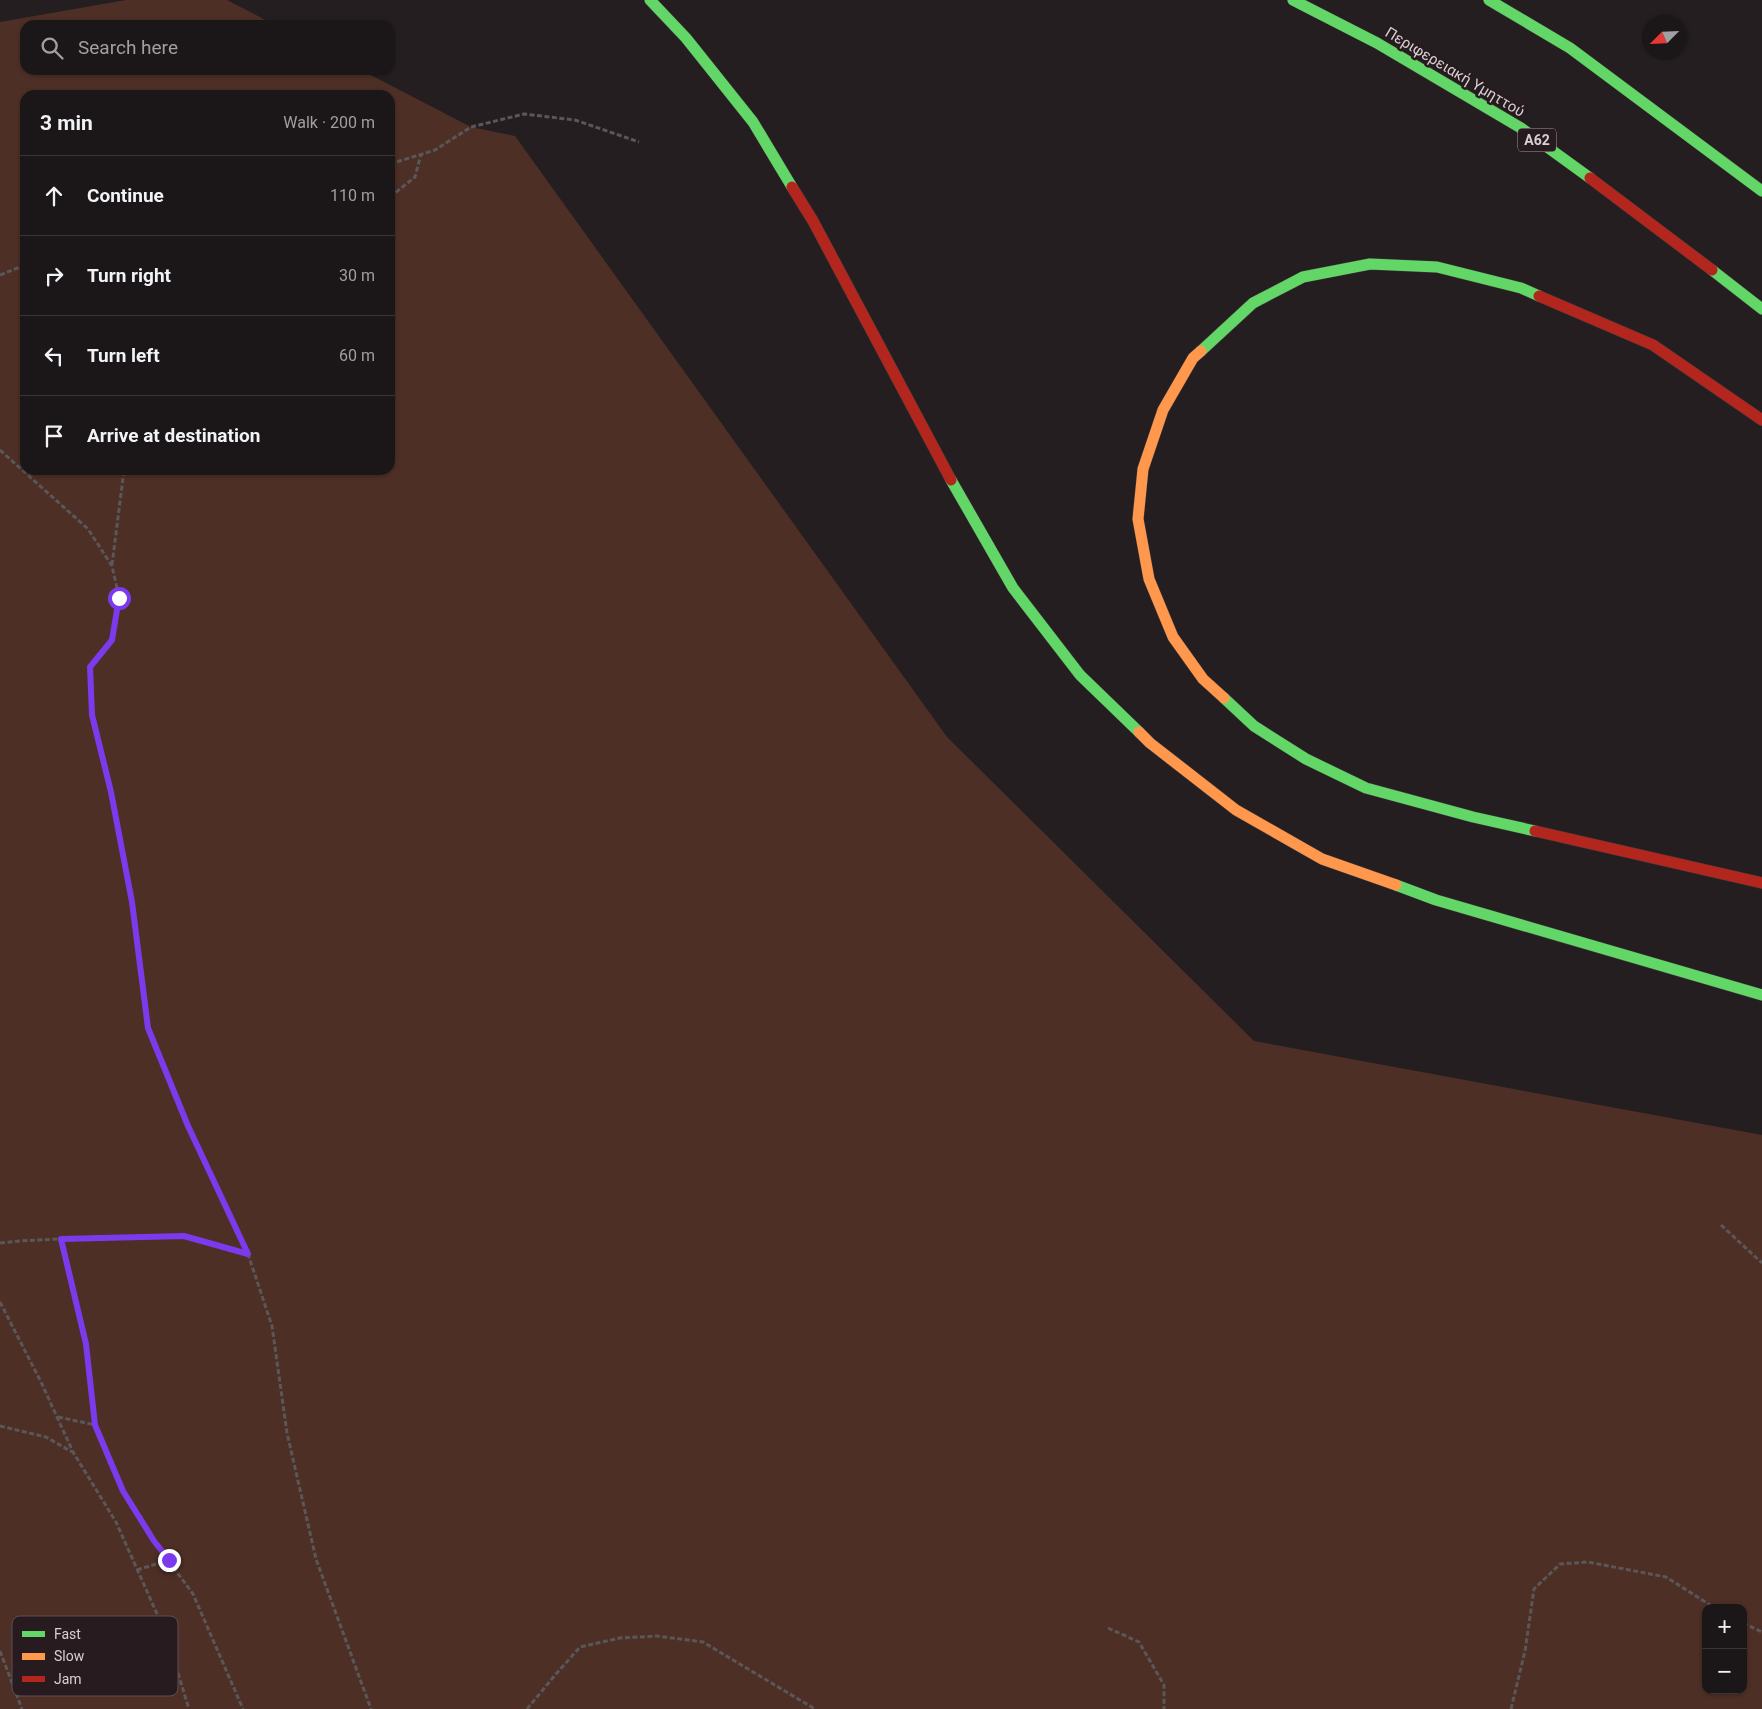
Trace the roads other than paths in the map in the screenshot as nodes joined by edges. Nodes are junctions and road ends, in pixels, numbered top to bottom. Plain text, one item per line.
1 (650, 0) edge
2 (1293, 0) edge
3 (1489, 0) edge
4 (1762, 191) edge
5 (1762, 309) edge
6 (1762, 420) edge
7 (1762, 883) edge
8 (1762, 995) edge

1 - 8 highway
2 - 5 highway, Περιφερειακή Υμηττού / Α62
3 - 4 highway
6 - 7 highway

